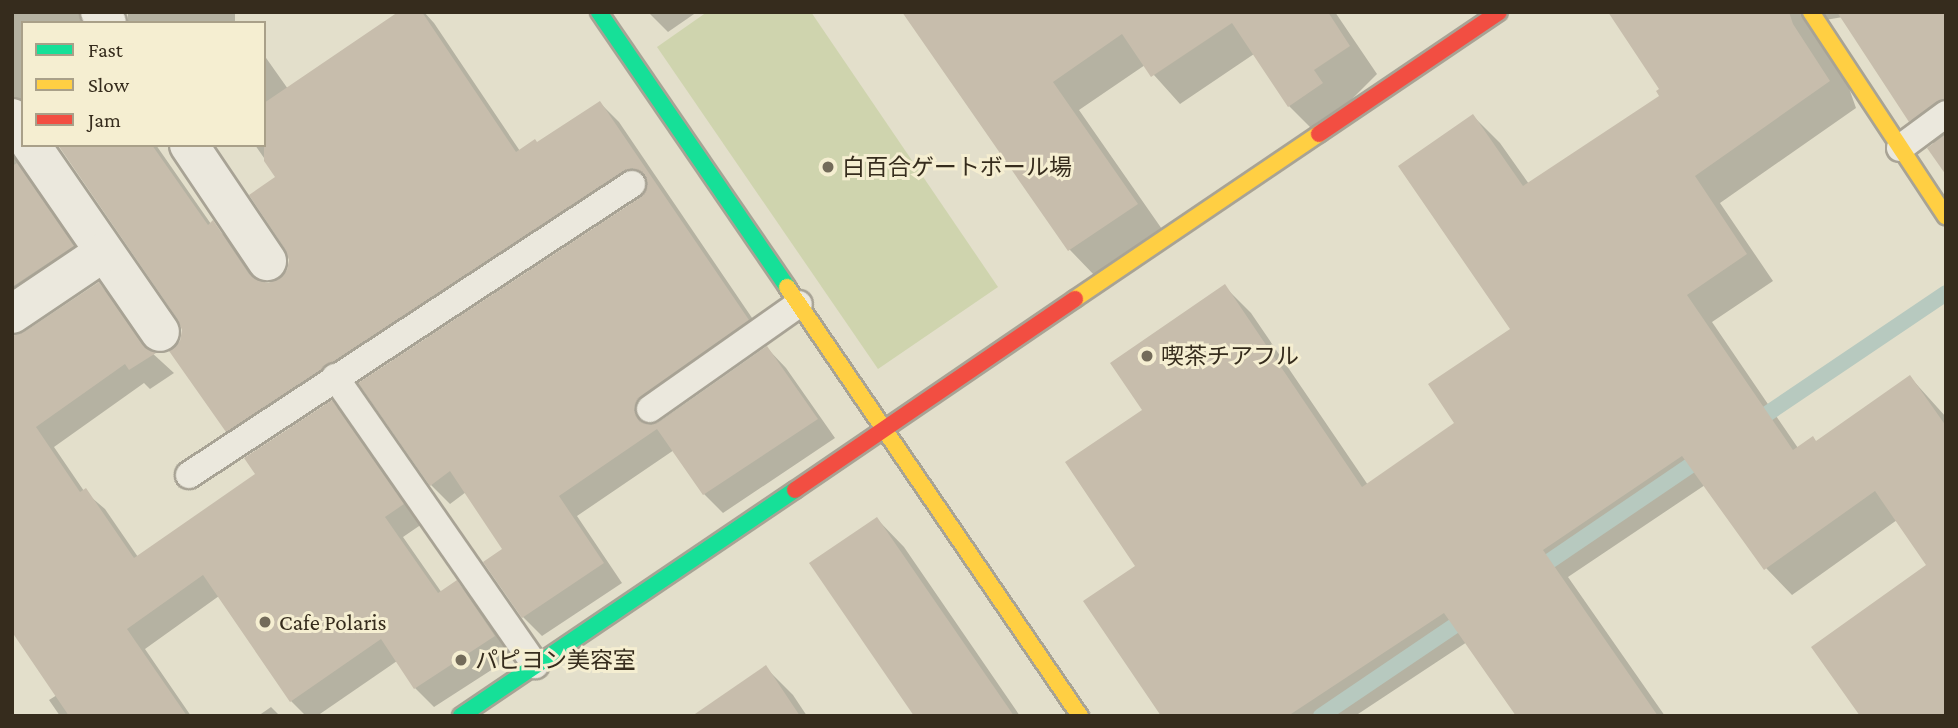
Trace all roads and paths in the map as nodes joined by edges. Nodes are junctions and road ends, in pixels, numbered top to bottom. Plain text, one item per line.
1 (599, 12) edge
2 (1499, 12) edge
3 (1811, 12) edge
4 (1946, 114) edge
5 (32, 147) edge
6 (190, 147) edge
7 (1900, 148) junction
8 (632, 184) dead end
9 (1946, 217) edge
10 (104, 252) junction
11 (267, 261) dead end
12 (799, 304) junction
13 (12, 314) edge
14 (160, 332) dead end
15 (335, 377) junction
16 (650, 409) dead end
17 (883, 428) junction
18 (189, 475) dead end
19 (535, 665) junction
20 (461, 716) edge
21 (1080, 716) edge

1 - 12 street
2 - 17 street
3 - 7 street
4 - 7 lane
5 - 10 street
6 - 11 street
7 - 9 street
8 - 15 lane
10 - 13 street
10 - 14 street
12 - 16 lane
12 - 17 street
15 - 18 lane
15 - 19 lane
17 - 19 street
17 - 21 street
19 - 20 street

